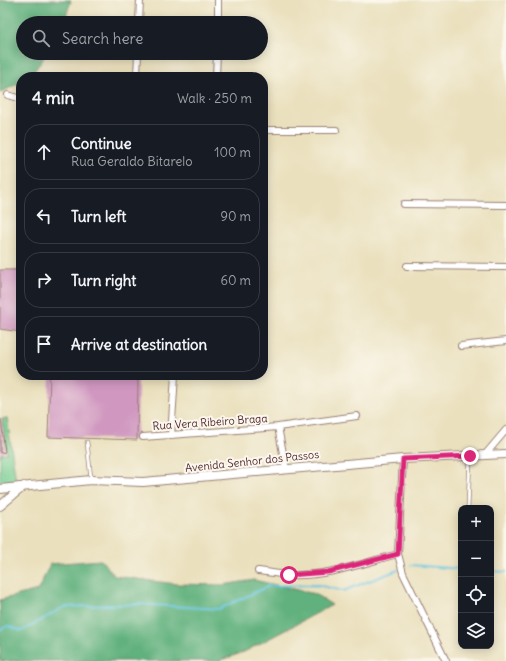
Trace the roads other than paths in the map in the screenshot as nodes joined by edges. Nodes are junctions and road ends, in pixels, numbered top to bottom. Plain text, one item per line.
1 (140, 0) edge
2 (218, 0) edge
3 (139, 16) edge
4 (218, 16) edge
5 (138, 60) edge
6 (217, 60) edge
7 (137, 72) edge
8 (216, 72) edge
9 (8, 95) dead end
10 (16, 97) edge
11 (268, 130) edge
12 (336, 130) dead end
13 (404, 204) dead end
14 (506, 205) edge
15 (407, 266) dead end
16 (506, 267) edge
17 (506, 341) edge
18 (462, 346) dead end
19 (174, 380) edge
20 (357, 416) dead end
21 (278, 427) junction
22 (506, 430) edge
23 (171, 436) junction
24 (143, 437) dead end
25 (88, 442) dead end
26 (506, 454) edge
27 (470, 456) junction
28 (484, 456) junction
29 (403, 459) junction
30 (286, 468) junction
31 (91, 480) junction
32 (24, 486) junction
33 (0, 489) edge
34 (468, 505) edge
35 (0, 506) edge
36 (398, 554) junction
37 (258, 571) dead end
38 (446, 661) edge

1 - 3 street
2 - 4 street
5 - 7 street
6 - 8 street
9 - 10 street
11 - 12 street
13 - 14 street
15 - 16 street
17 - 18 street
19 - 23 street
20 - 21 street, Rua Vera Ribeiro Braga
21 - 23 street, Rua Vera Ribeiro Braga
21 - 30 street, Rua Vera Ribeiro Braga
22 - 28 street
23 - 24 street, Rua Vera Ribeiro Braga
25 - 31 lane
26 - 28 street, Avenida Senhor dos Passos
27 - 28 street, Avenida Senhor dos Passos
27 - 29 street, Avenida Senhor dos Passos
27 - 34 lane
29 - 30 street, Avenida Senhor dos Passos
29 - 36 street
30 - 31 street, Avenida Senhor dos Passos
31 - 32 street, Avenida Senhor dos Passos
32 - 33 street, Avenida Senhor dos Passos
32 - 35 street
36 - 37 street
36 - 38 street

